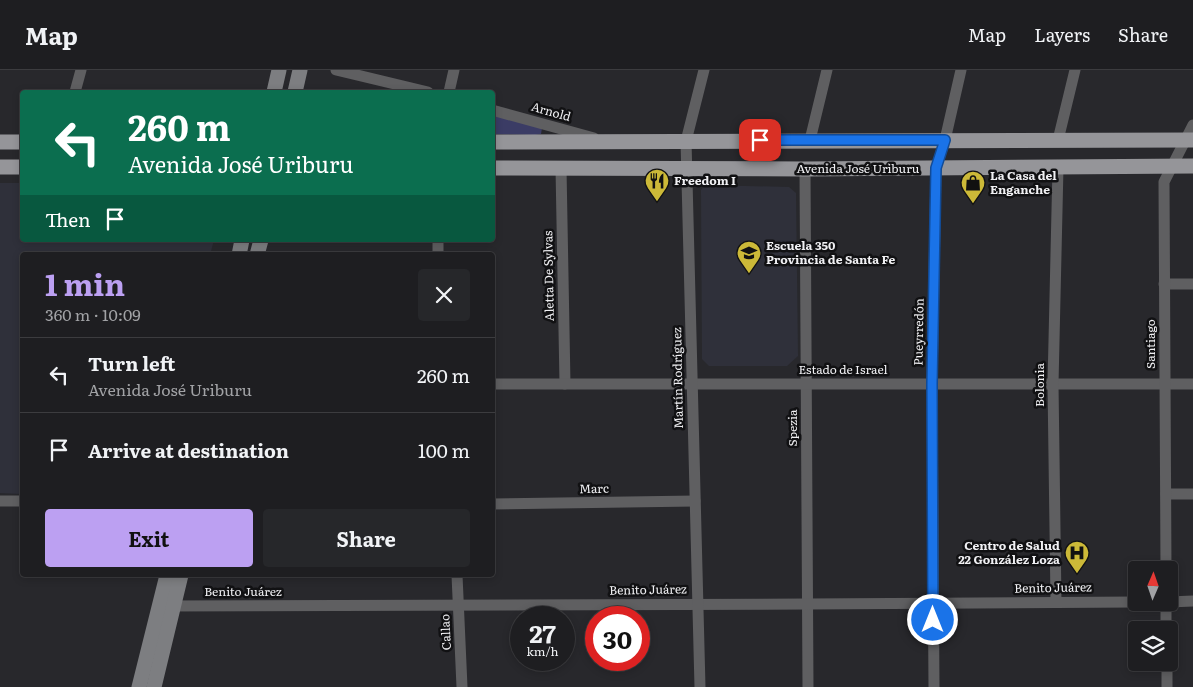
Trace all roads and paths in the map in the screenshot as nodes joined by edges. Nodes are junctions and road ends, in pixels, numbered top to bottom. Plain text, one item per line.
1 (81, 70) edge
2 (279, 70) edge
3 (300, 70) edge
4 (336, 70) edge
5 (454, 70) edge
6 (704, 70) edge
7 (827, 70) edge
8 (961, 70) edge
9 (1075, 70) edge
10 (76, 90) edge
11 (274, 90) edge
12 (295, 90) edge
13 (420, 90) edge
14 (449, 90) edge
15 (495, 111) edge
16 (1193, 125) edge
17 (810, 140) junction
18 (945, 140) junction
19 (1058, 140) junction
20 (1189, 140) edge
21 (602, 141) junction
22 (686, 141) junction
23 (0, 142) edge
24 (20, 142) edge
25 (495, 142) edge
26 (1172, 166) junction
27 (1193, 166) edge
28 (0, 167) edge
29 (20, 167) edge
30 (1058, 167) junction
31 (495, 168) edge
32 (561, 168) junction
33 (687, 168) junction
34 (936, 168) junction
35 (804, 169) junction
36 (1164, 284) junction
37 (1193, 284) edge
38 (495, 384) edge
39 (565, 384) junction
40 (692, 384) junction
41 (806, 384) junction
42 (932, 384) junction
43 (1053, 384) junction
44 (1165, 384) junction
45 (1193, 384) edge
46 (1166, 494) junction
47 (1193, 494) edge
48 (0, 501) edge
49 (20, 501) edge
50 (695, 501) junction
51 (495, 504) edge
52 (1166, 561) edge
53 (167, 577) edge
54 (180, 577) edge
55 (456, 577) edge
56 (1056, 602) junction
57 (1128, 602) edge
58 (1178, 602) edge
59 (1193, 602) edge
60 (698, 604) junction
61 (807, 604) junction
62 (933, 604) junction
63 (167, 606) junction
64 (458, 606) junction
65 (1167, 671) edge
66 (139, 687) edge
67 (154, 687) edge
68 (462, 687) edge
69 (700, 687) edge
70 (808, 687) edge
71 (934, 687) edge
72 (1167, 687) edge

1 - 10 street
2 - 11 main road
3 - 12 main road
4 - 13 street
5 - 14 street
6 - 22 street, Martín Rodríguez
7 - 17 street
8 - 18 street, Pueyrredón
9 - 19 street
15 - 21 street, Arnold
16 - 20 street, Santiago
17 - 18 main road
17 - 22 main road
18 - 19 main road
18 - 34 street, Pueyrredón
19 - 20 main road
20 - 26 street, Santiago
21 - 22 main road
21 - 25 main road
22 - 33 street, Martín Rodríguez
23 - 24 main road
26 - 27 main road, Avenida José Uriburu
26 - 30 main road, Avenida José Uriburu
26 - 36 street, Santiago
28 - 29 main road
30 - 34 main road, Avenida José Uriburu
30 - 43 street, Bolonia
31 - 32 main road, Avenida José Uriburu
32 - 33 main road, Avenida José Uriburu
32 - 39 street, Aletta De Sylvas
33 - 35 main road, Avenida José Uriburu
33 - 40 street, Martín Rodríguez
34 - 35 main road, Avenida José Uriburu
34 - 42 street, Pueyrredón
35 - 41 street, Spezia
36 - 37 street
36 - 44 street, Santiago
38 - 39 street, Estado de Israel
39 - 40 street, Estado de Israel
40 - 41 street, Estado de Israel
40 - 50 street, Martín Rodríguez
41 - 42 street, Estado de Israel
41 - 61 street, Spezia
42 - 43 street, Estado de Israel
42 - 62 street, Pueyrredón
43 - 44 street, Estado de Israel
43 - 56 street, Bolonia
44 - 45 street, Estado de Israel
44 - 46 street, Santiago
46 - 47 street
46 - 52 street, Santiago
48 - 49 street
50 - 51 street, Marc
50 - 60 street, Martín Rodríguez
53 - 63 main road
54 - 63 main road
55 - 64 street, Callao
56 - 57 street, Benito Juárez
56 - 62 street, Benito Juárez
58 - 59 street
60 - 61 street, Benito Juárez
60 - 64 street, Benito Juárez
60 - 69 street, Martín Rodríguez
61 - 62 street, Benito Juárez
61 - 70 street, Spezia
62 - 71 street, Pueyrredón
63 - 64 street, Benito Juárez
63 - 66 main road
63 - 67 main road
64 - 68 street, Callao
65 - 72 street

